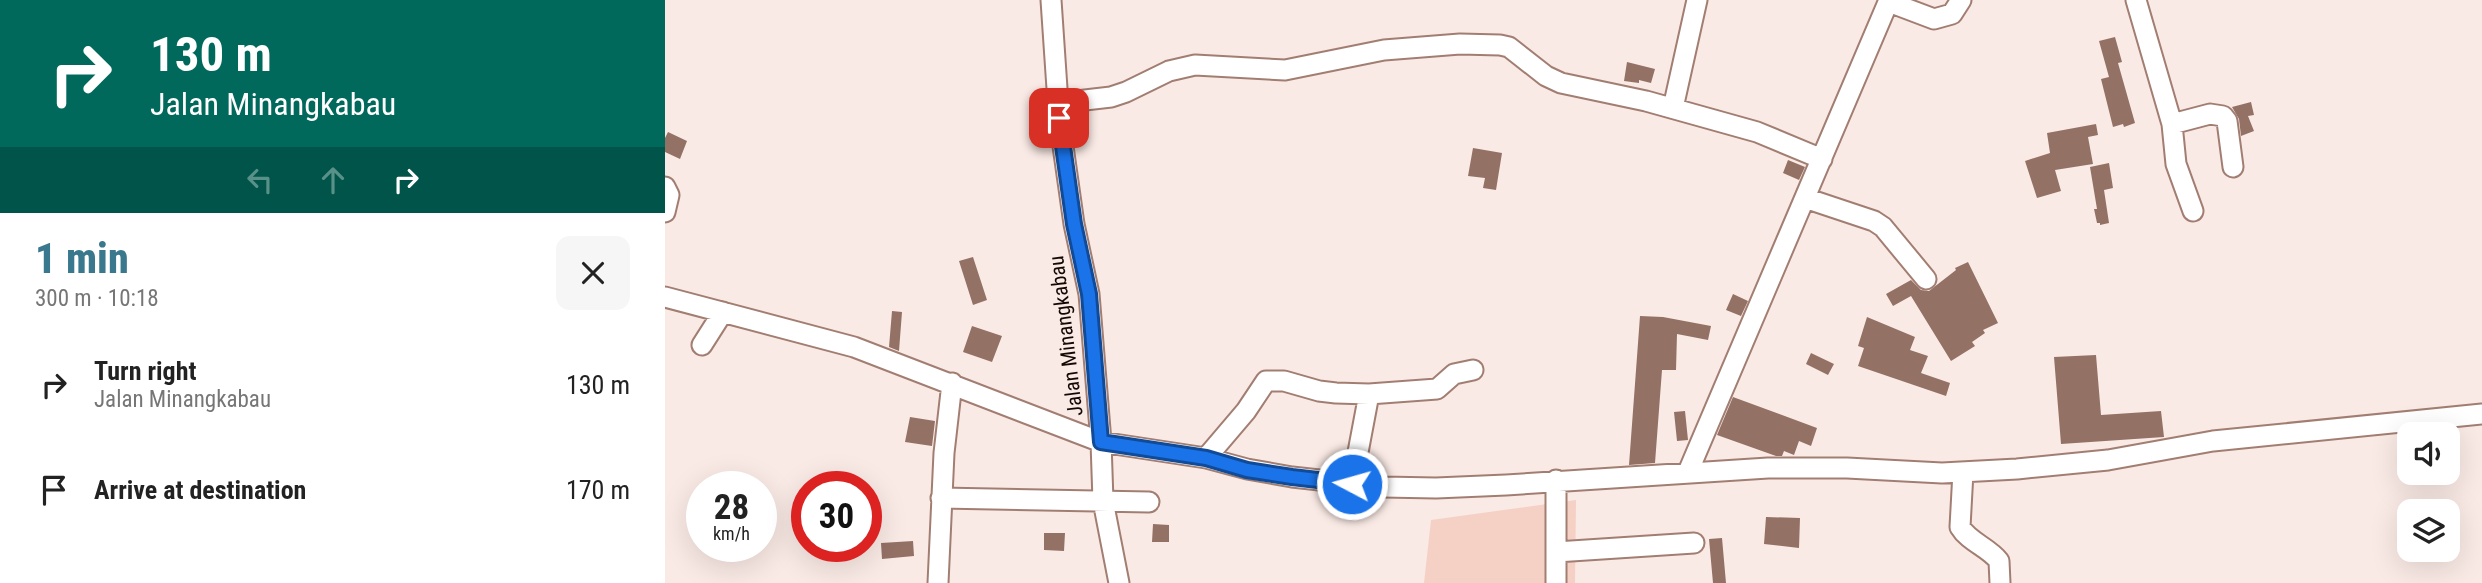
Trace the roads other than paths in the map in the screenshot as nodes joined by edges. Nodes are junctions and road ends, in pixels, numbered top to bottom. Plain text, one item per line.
1 (1051, 0) edge
2 (1697, 0) edge
3 (1961, 0) edge
4 (2136, 0) edge
5 (1889, 1) edge
6 (1059, 103) junction
7 (1673, 108) junction
8 (2172, 124) junction
9 (1822, 159) junction
10 (2233, 167) dead end
11 (665, 187) edge
12 (1805, 198) junction
13 (2193, 211) dead end
14 (665, 212) edge
15 (1926, 279) dead end
16 (665, 297) edge
17 (723, 312) junction
18 (702, 345) dead end
19 (1473, 370) dead end
20 (952, 383) junction
21 (1369, 394) junction
22 (2482, 414) edge
23 (1101, 442) junction
24 (1206, 458) junction
25 (1688, 472) junction
26 (1963, 472) junction
27 (1556, 480) junction
28 (1352, 484) junction
29 (941, 498) junction
30 (1103, 501) junction
31 (1149, 502) dead end
32 (1694, 543) dead end
33 (1556, 552) junction
34 (938, 583) edge
35 (1119, 583) edge
36 (1556, 583) edge
37 (2000, 583) edge

1 - 6 street, Jalan Minangkabau
2 - 7 street
3 - 5 street
4 - 8 street
5 - 9 street
6 - 7 street
6 - 23 street, Jalan Minangkabau
7 - 9 street
8 - 10 street
8 - 13 street
9 - 12 street
11 - 14 street
12 - 15 street
12 - 25 street
16 - 17 street
17 - 18 street
17 - 20 street
19 - 21 street
20 - 23 street
20 - 29 street
21 - 24 street
21 - 28 street
22 - 26 street
23 - 24 street
23 - 30 street, Jalan Minangkabau
24 - 28 street
25 - 26 street
25 - 27 street
26 - 37 street
27 - 28 street
27 - 33 street
29 - 30 street
29 - 34 street
30 - 31 street
30 - 35 street, Jalan Minangkabau
32 - 33 street
33 - 36 street

